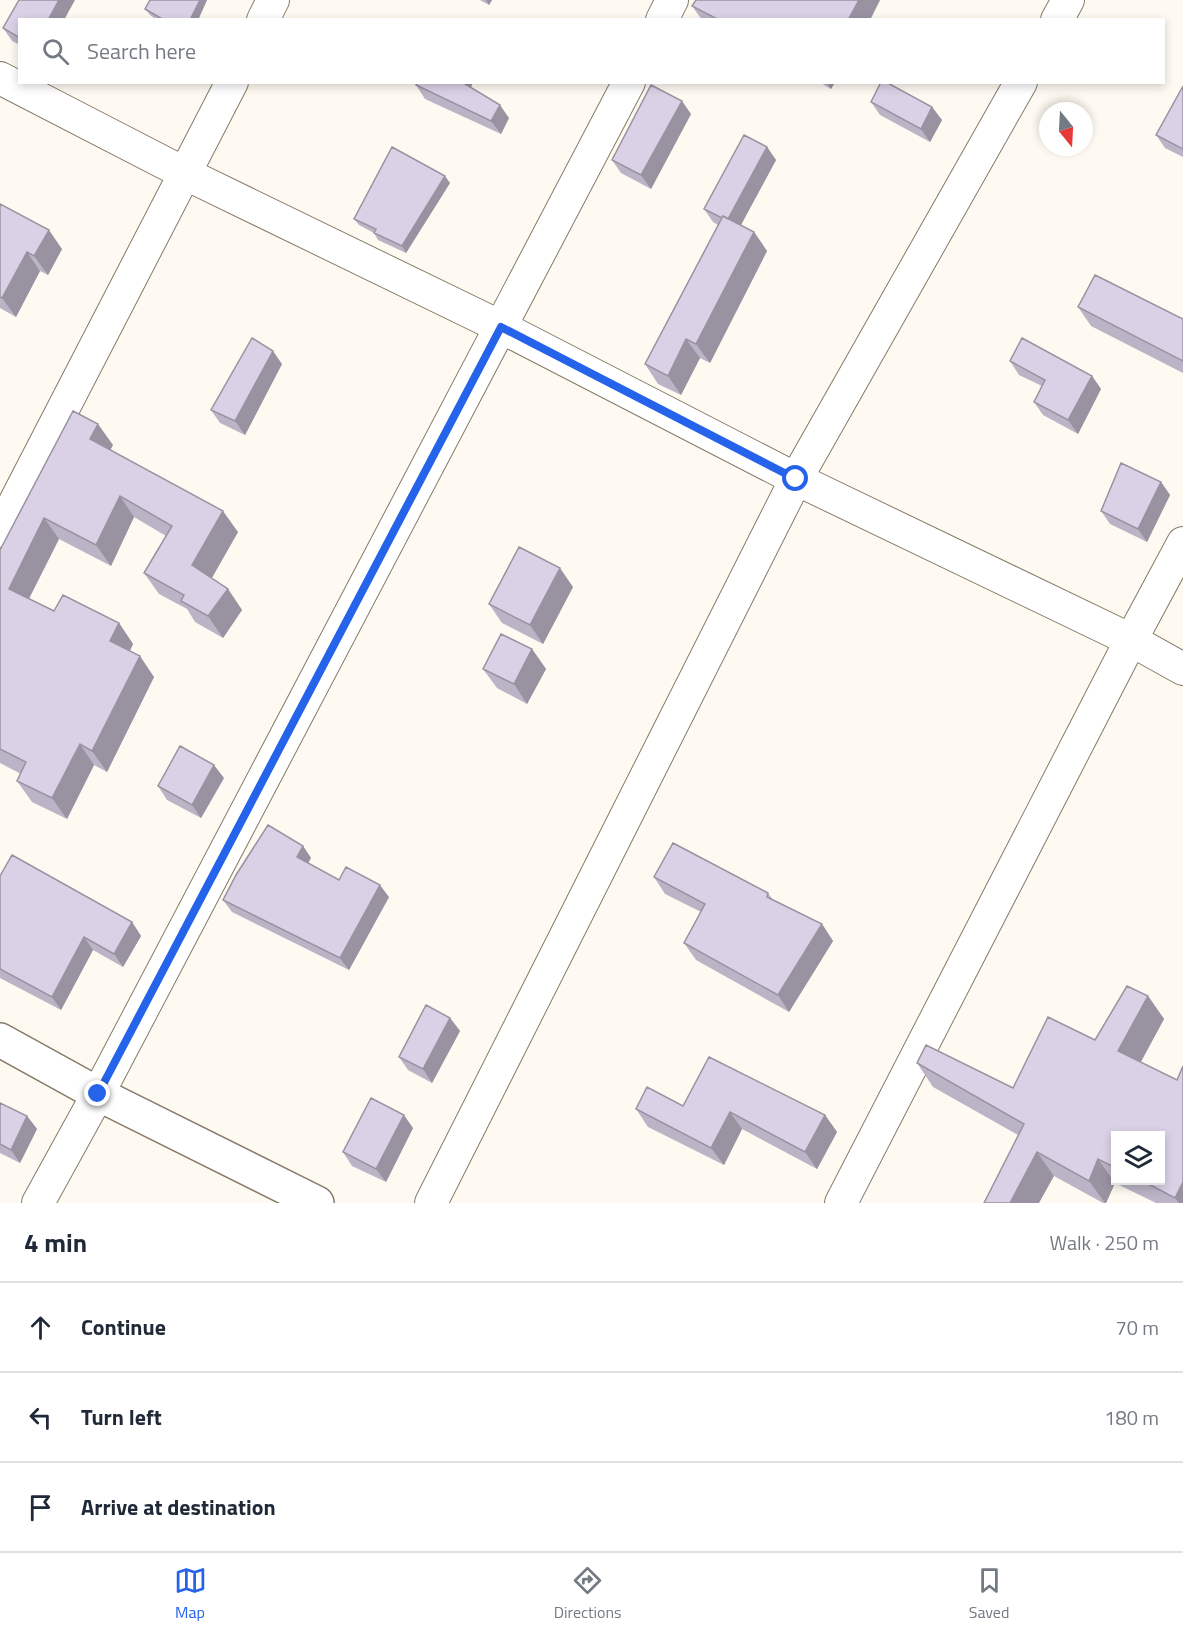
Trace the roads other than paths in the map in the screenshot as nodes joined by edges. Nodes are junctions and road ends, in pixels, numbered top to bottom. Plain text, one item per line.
1 (273, 0) edge
2 (672, 0) edge
3 (1068, 0) edge
4 (265, 18) edge
5 (663, 18) edge
6 (1058, 18) edge
7 (0, 78) edge
8 (231, 84) edge
9 (628, 84) edge
10 (1020, 84) edge
11 (186, 174) junction
12 (501, 327) junction
13 (796, 479) junction
14 (0, 531) edge
15 (1183, 543) edge
16 (1131, 640) junction
17 (1183, 669) edge
18 (0, 1040) edge
19 (98, 1094) junction
20 (38, 1203) edge
21 (317, 1203) edge
22 (431, 1203) edge
23 (841, 1203) edge

1 - 4 street
2 - 5 street
3 - 6 street
7 - 11 street
8 - 11 street
9 - 12 street
10 - 13 street
11 - 12 street
11 - 14 street
12 - 13 street
12 - 19 street
13 - 16 street
13 - 22 street
15 - 16 street
16 - 17 street
16 - 23 street
18 - 19 street
19 - 20 street
19 - 21 street

